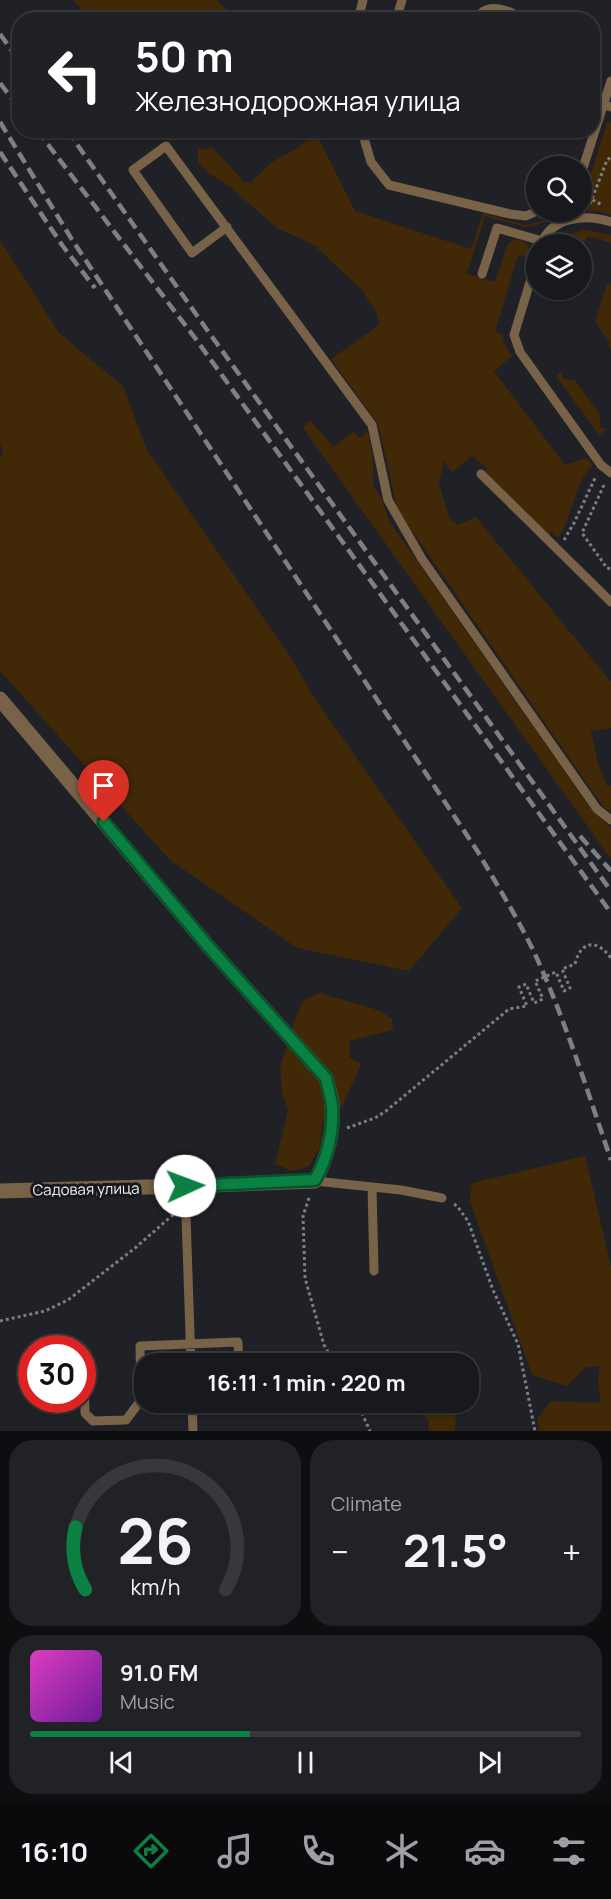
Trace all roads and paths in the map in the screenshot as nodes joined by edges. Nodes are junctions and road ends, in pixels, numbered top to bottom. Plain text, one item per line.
1 (480, 12) edge
2 (512, 12) edge
3 (611, 81) edge
4 (607, 106) edge
5 (600, 124) edge
6 (364, 138) edge
7 (595, 138) edge
8 (588, 156) edge
9 (611, 157) edge
10 (592, 198) edge
11 (592, 200) edge
12 (606, 207) dead end
13 (526, 216) edge
14 (592, 217) edge
15 (564, 222) edge
16 (611, 222) edge
17 (226, 227) junction
18 (550, 234) edge
19 (526, 238) edge
20 (482, 274) dead end
21 (526, 295) edge
22 (602, 465) junction
23 (611, 473) edge
24 (481, 474) dead end
25 (611, 486) edge
26 (558, 549) junction
27 (611, 569) edge
28 (611, 602) edge
29 (0, 699) edge
30 (611, 820) edge
31 (611, 958) edge
32 (331, 1134) junction
33 (315, 1180) junction
34 (185, 1186) junction
35 (372, 1187) junction
36 (0, 1191) edge
37 (442, 1198) joint
38 (185, 1203) junction
39 (374, 1271) dead end
40 (0, 1321) edge
41 (190, 1344) junction
42 (140, 1353) edge
43 (190, 1353) edge
44 (238, 1353) edge
45 (328, 1353) edge
46 (134, 1411) edge
47 (85, 1413) edge
48 (192, 1413) edge
49 (362, 1413) edge
50 (193, 1431) edge
51 (370, 1431) edge
52 (535, 1431) edge

1 - 2 lane
3 - 4 lane
4 - 5 lane
6 - 13 lane
7 - 8 lane
9 - 10 path
11 - 12 path
14 - 16 lane
15 - 18 lane
17 - 17 lane
17 - 30 lane
19 - 20 lane
21 - 22 lane
22 - 23 lane
22 - 26 path
24 - 26 lane
25 - 27 path
26 - 28 lane
29 - 32 street
31 - 32 path
32 - 33 street
33 - 34 street, Садовая улица
33 - 35 lane
33 - 45 path
34 - 36 street, Садовая улица
34 - 38 lane
35 - 37 lane
35 - 39 lane
37 - 52 path
38 - 40 path
38 - 41 lane
41 - 42 lane
41 - 43 lane
41 - 44 lane
46 - 47 lane
48 - 50 lane
49 - 51 path

